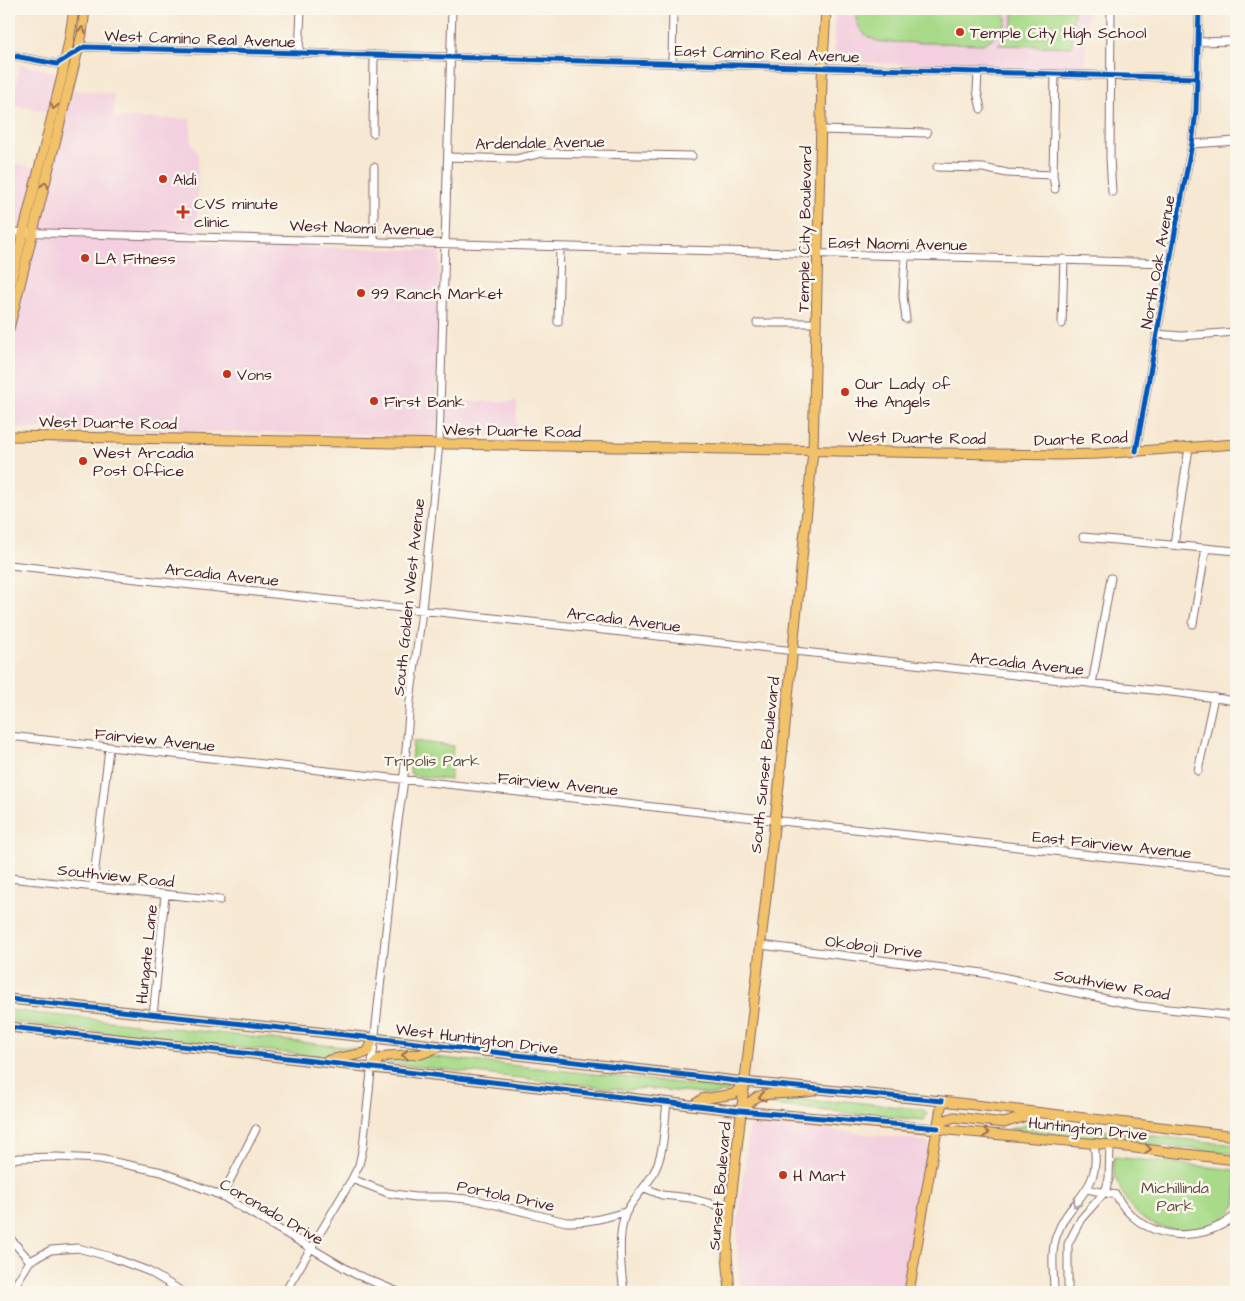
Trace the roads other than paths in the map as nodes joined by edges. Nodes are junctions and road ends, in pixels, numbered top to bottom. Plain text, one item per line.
1 (74, 9) edge
2 (85, 9) edge
3 (301, 9) edge
4 (452, 9) edge
5 (674, 9) edge
6 (826, 9) edge
7 (1111, 9) edge
8 (1199, 9) edge
9 (1236, 41) edge
10 (1198, 42) junction
11 (77, 52) junction
12 (299, 53) junction
13 (336, 54) joint
14 (9, 55) edge
15 (374, 56) junction
16 (451, 57) junction
17 (65, 58) junction
18 (672, 63) junction
19 (823, 68) junction
20 (978, 72) junction
21 (1055, 74) junction
22 (1111, 75) junction
23 (1197, 78) junction
24 (981, 109) dead end
25 (821, 130) junction
26 (373, 133) dead end
27 (928, 134) dead end
28 (1236, 141) edge
29 (1192, 144) junction
30 (692, 156) dead end
31 (448, 157) junction
32 (937, 167) dead end
33 (374, 168) dead end
34 (1053, 175) junction
35 (1055, 189) dead end
36 (1112, 192) dead end
37 (9, 232) edge
38 (23, 232) junction
39 (33, 232) junction
40 (374, 242) junction
41 (445, 244) junction
42 (560, 247) junction
43 (819, 255) junction
44 (905, 257) junction
45 (1064, 259) junction
46 (1170, 263) junction
47 (9, 290) edge
48 (906, 319) dead end
49 (558, 322) dead end
50 (816, 322) junction
51 (757, 323) dead end
52 (1062, 324) dead end
53 (9, 329) edge
54 (1236, 332) edge
55 (1156, 334) junction
56 (9, 436) edge
57 (439, 444) junction
58 (1236, 444) edge
59 (1189, 448) junction
60 (813, 450) junction
61 (1136, 451) junction
62 (1016, 454) joint
63 (1083, 537) dead end
64 (1174, 545) junction
65 (1206, 548) junction
66 (1236, 551) edge
67 (9, 565) edge
68 (1111, 578) dead end
69 (422, 610) junction
70 (1193, 624) dead end
71 (792, 651) junction
72 (1092, 684) junction
73 (1214, 697) junction
74 (1236, 701) edge
75 (9, 736) edge
76 (109, 748) junction
77 (1198, 771) dead end
78 (403, 780) junction
79 (775, 820) junction
80 (985, 843) joint
81 (1236, 871) edge
82 (9, 878) edge
83 (93, 886) junction
84 (165, 895) junction
85 (220, 900) dead end
86 (760, 945) junction
87 (984, 973) joint
88 (9, 1000) edge
89 (153, 1016) junction
90 (1236, 1016) edge
91 (9, 1027) edge
92 (374, 1038) junction
93 (441, 1046) junction
94 (321, 1062) junction
95 (371, 1068) junction
96 (745, 1082) junction
97 (821, 1089) junction
98 (942, 1101) junction
99 (666, 1102) junction
100 (694, 1105) junction
101 (741, 1111) junction
102 (1036, 1113) junction
103 (256, 1128) dead end
104 (938, 1128) junction
105 (1236, 1136) edge
106 (1094, 1144) junction
107 (1110, 1145) junction
108 (1236, 1160) edge
109 (9, 1161) edge
110 (352, 1179) junction
111 (645, 1188) junction
112 (1087, 1190) junction
113 (1105, 1192) junction
114 (222, 1196) junction
115 (730, 1210) junction
116 (625, 1212) junction
117 (1236, 1216) edge
118 (9, 1237) edge
119 (311, 1249) junction
120 (30, 1261) junction
121 (1054, 1270) junction
122 (1067, 1272) junction
123 (16, 1292) edge
124 (183, 1292) edge
125 (285, 1292) edge
126 (398, 1292) edge
127 (624, 1292) edge
128 (730, 1292) edge
129 (909, 1292) edge
130 (1054, 1292) edge
131 (1068, 1292) edge

1 - 17 main road
11 -> 2 main road
3 - 12 street
4 - 16 street, South Golden West Avenue
5 - 18 street
6 - 19 main road, Temple City Boulevard
7 - 22 street
8 - 10 street, North Oak Avenue
9 - 10 street
10 - 23 street, North Oak Avenue
11 - 12 street, West Camino Real Avenue
11 - 17 street, West Camino Real Avenue
39 -> 11 main road
12 - 13 street, West Camino Real Avenue
13 - 15 street, East Camino Real Avenue
14 - 17 street, West Camino Real Avenue
15 - 16 street, East Camino Real Avenue
15 - 26 street
16 - 18 street, East Camino Real Avenue
16 - 31 street, South Golden West Avenue
17 -> 38 main road
18 - 19 street, East Camino Real Avenue
19 - 20 street, East Camino Real Avenue
19 - 25 main road, Temple City Boulevard
20 - 21 street, East Camino Real Avenue
20 - 24 street
21 - 22 street, East Camino Real Avenue
21 - 34 street
22 - 23 street, East Camino Real Avenue
22 - 36 street
23 - 29 street, North Oak Avenue
25 - 27 street
25 - 43 main road, Temple City Boulevard
28 - 29 street
29 - 46 street, North Oak Avenue
30 - 31 street, Ardendale Avenue
31 - 41 street, South Golden West Avenue
32 - 34 street
33 - 40 street
34 - 35 street
37 - 38 street, West Naomi Avenue
38 - 39 street, West Naomi Avenue
38 - 47 main road
39 - 40 street, West Naomi Avenue
39 - 53 main road
40 - 41 street, West Naomi Avenue
41 - 42 street, East Naomi Avenue
41 - 57 street, South Golden West Avenue
42 - 43 street, East Naomi Avenue
42 - 49 street
43 - 44 street, East Naomi Avenue
43 - 50 main road, Temple City Boulevard
44 - 45 street, East Naomi Avenue
44 - 48 street
45 - 46 street, East Naomi Avenue
45 - 52 street
46 - 55 street, North Oak Avenue
50 - 51 street
50 - 60 main road, Temple City Boulevard
54 - 55 street
55 - 61 street, North Oak Avenue
56 - 57 main road, West Duarte Road
57 - 60 main road, West Duarte Road
57 - 69 street, South Golden West Avenue
58 - 59 main road, Duarte Road
59 - 61 main road, Duarte Road
59 - 64 street
60 - 62 main road, West Duarte Road
60 - 71 main road, South Sunset Boulevard
61 - 62 main road, Duarte Road
63 - 64 street
64 - 65 street
65 - 66 street
65 - 70 street
67 - 69 street, Arcadia Avenue
68 - 72 street
69 - 71 street, Arcadia Avenue
69 - 78 street, South Golden West Avenue
71 - 72 street, Arcadia Avenue
71 - 79 main road, South Sunset Boulevard
72 - 73 street, Arcadia Avenue
73 - 74 street, Arcadia Avenue
73 - 77 street
75 - 76 street, Fairview Avenue
76 - 78 street, Fairview Avenue
76 - 83 street
78 - 79 street, Fairview Avenue
78 - 92 street, South Golden West Avenue
79 - 80 street, Fairview Avenue
79 - 86 main road, South Sunset Boulevard
80 - 81 street, East Fairview Avenue
82 - 83 street, Southview Road
83 - 84 street, Southview Road
84 - 85 street, Southview Road
84 - 89 street, Hungate Lane
86 - 87 street, Okoboji Drive
86 - 96 main road, South Sunset Boulevard
87 - 90 street, Southview Road
88 - 89 main road, West Huntington Drive
89 - 92 main road, West Huntington Drive
91 - 94 main road
92 - 93 main road, West Huntington Drive
92 - 94 main road
92 - 95 street, South Golden West Avenue
93 -> 95 main road
93 - 96 main road, West Huntington Drive
94 - 95 main road
95 - 99 main road
95 - 110 street, South Golden West Avenue
96 - 97 main road, West Huntington Drive
96 - 100 main road
96 - 101 main road, Sunset Boulevard
97 - 98 main road, West Huntington Drive
97 -> 101 main road
98 - 102 main road, Huntington Drive
98 - 104 main road
99 - 100 main road
99 - 111 street
100 - 101 main road
101 - 104 main road
101 - 115 main road, Sunset Boulevard
102 - 104 main road
102 - 105 main road, Huntington Drive
103 - 114 street
104 -> 106 main road, Huntington Drive
104 - 129 main road
106 - 107 main road, Huntington Drive
106 - 112 street
107 -> 108 main road, Huntington Drive
107 - 113 street
109 - 114 street, Coronado Drive
110 - 116 street, Portola Drive
110 - 119 street, South Golden West Avenue
111 - 115 street
111 - 116 street
112 - 113 street
112 -> 121 street
113 - 117 street
113 - 122 street
114 - 119 street, Coronado Drive
115 - 128 main road, Sunset Boulevard
116 - 127 street
118 - 120 street
119 - 125 street, South Golden West Avenue
119 - 126 street, Coronado Drive
120 - 123 street
120 - 124 street
121 - 122 street
121 - 130 street
122 - 131 street

